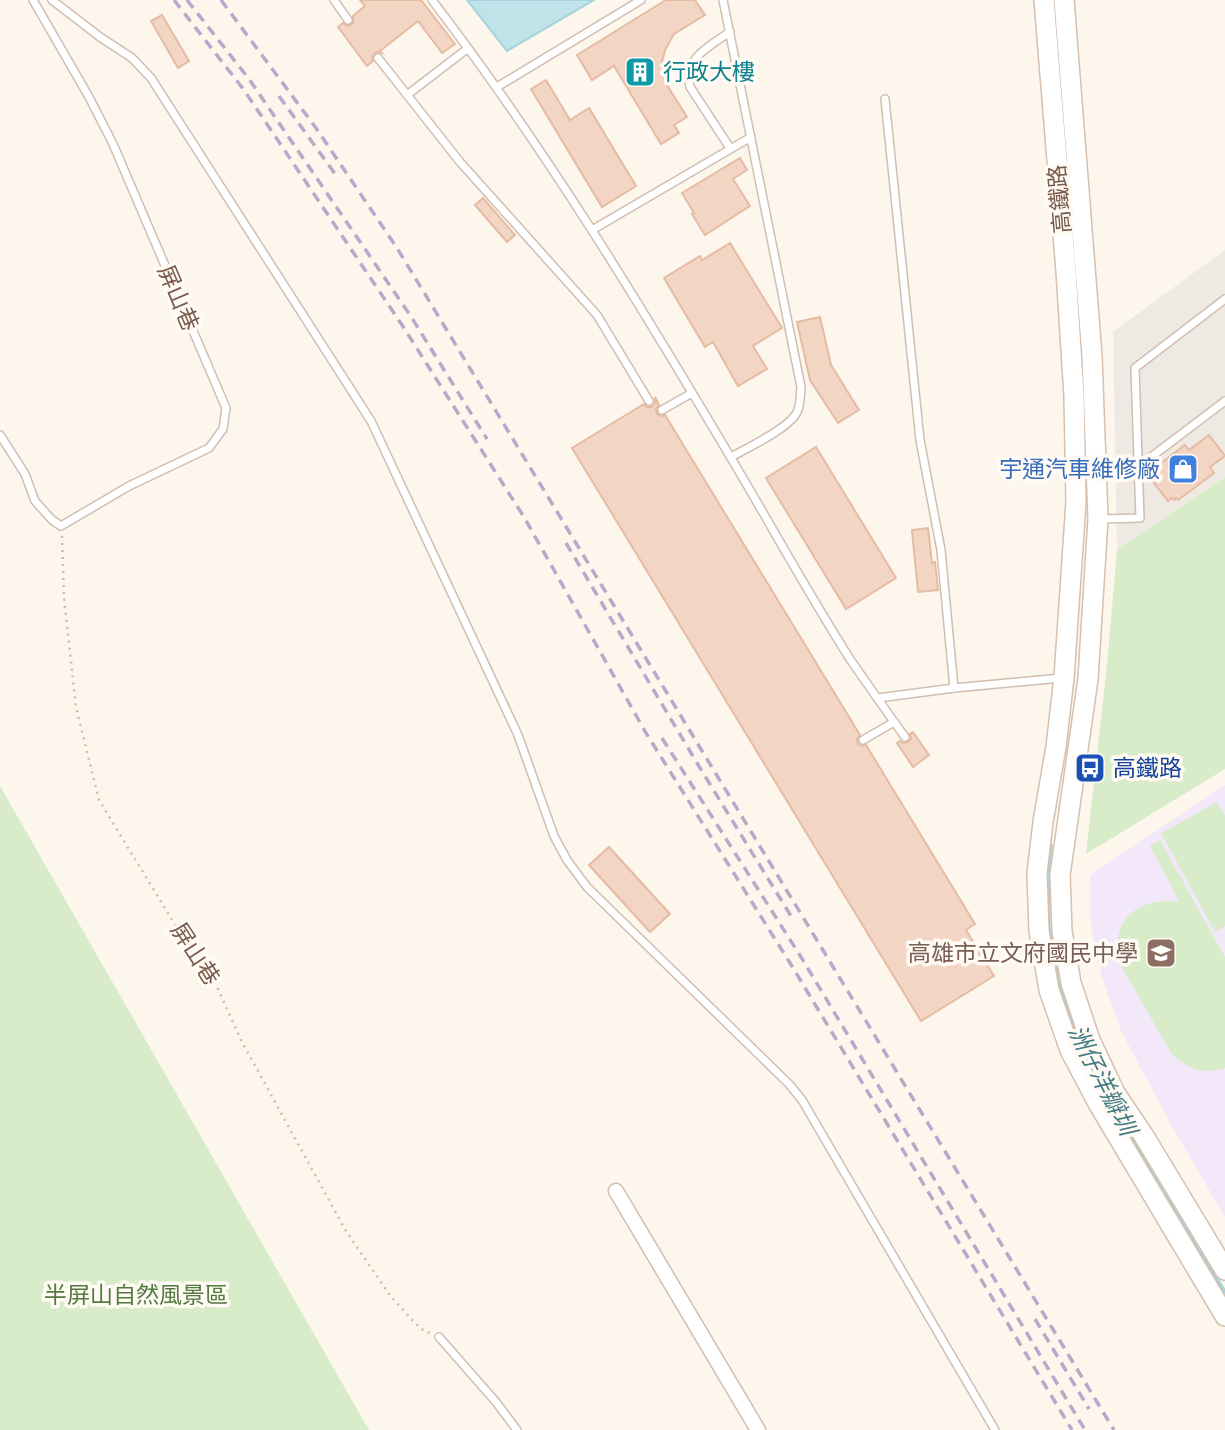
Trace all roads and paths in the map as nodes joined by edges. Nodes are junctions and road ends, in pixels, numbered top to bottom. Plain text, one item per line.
1 (33, 0) edge
2 (52, 0) edge
3 (334, 0) edge
4 (432, 0) edge
5 (641, 0) edge
6 (723, 0) edge
7 (1044, 0) edge
8 (1064, 0) edge
9 (348, 20) dead end
10 (730, 32) junction
11 (467, 49) junction
12 (378, 58) dead end
13 (496, 87) junction
14 (407, 95) junction
15 (885, 99) dead end
16 (751, 137) junction
17 (730, 148) junction
18 (593, 230) junction
19 (1224, 302) edge
20 (692, 393) junction
21 (649, 401) dead end
22 (1225, 401) edge
23 (662, 410) dead end
24 (0, 435) edge
25 (731, 457) junction
26 (1138, 467) junction
27 (1075, 519) junction
28 (1098, 519) junction
29 (61, 526) junction
30 (1064, 678) junction
31 (954, 688) junction
32 (878, 698) junction
33 (894, 722) junction
34 (905, 737) dead end
35 (863, 740) dead end
36 (616, 1191) dead end
37 (1225, 1270) edge
38 (1225, 1316) edge
39 (439, 1337) joint
40 (517, 1430) edge
41 (758, 1430) edge
42 (995, 1430) edge

1 - 29 lane, 屏山巷
2 - 42 lane
3 - 9 lane
4 - 11 lane
5 - 13 lane
6 - 10 lane
7 - 27 street, 高鐵路
8 - 28 street, 高鐵路
10 - 16 lane
10 - 17 lane
11 - 13 lane
11 - 14 lane
12 - 14 lane
13 - 18 lane
14 - 21 lane
15 - 31 lane
16 - 17 lane
16 - 25 lane
17 - 18 lane
18 - 20 lane
19 - 26 lane
20 - 23 lane
20 - 25 lane
22 - 26 lane
24 - 29 lane
25 - 32 lane
26 - 28 lane
27 - 28 street
27 - 30 street, 高鐵路
28 - 37 street, 高鐵路
29 - 39 path, 屏山巷
30 - 31 lane
30 - 38 street, 高鐵路
31 - 32 lane
32 - 33 lane
33 - 34 lane
33 - 35 lane
36 - 41 street
39 - 40 lane

